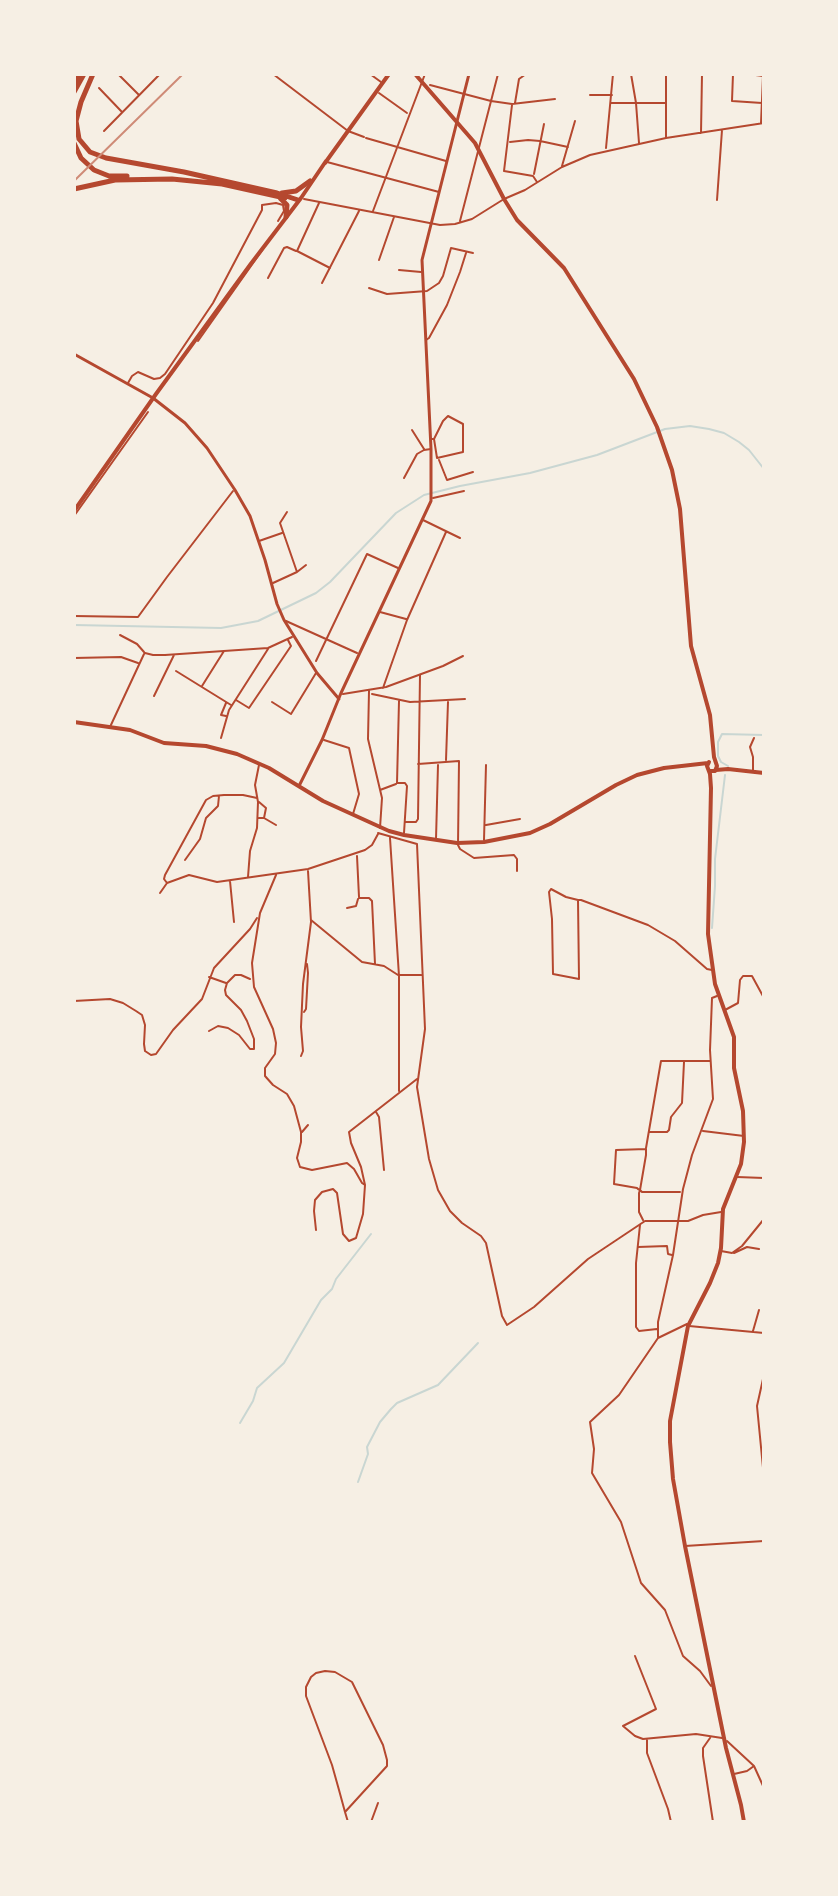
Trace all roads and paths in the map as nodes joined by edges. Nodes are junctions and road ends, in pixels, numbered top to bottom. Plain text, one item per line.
1 (81, 74) edge
2 (93, 74) edge
3 (118, 74) edge
4 (152, 74) edge
5 (160, 74) edge
6 (273, 74) edge
7 (370, 74) edge
8 (389, 74) edge
9 (415, 74) edge
10 (425, 74) edge
11 (469, 74) edge
12 (498, 74) edge
13 (526, 74) edge
14 (613, 74) edge
15 (631, 74) edge
16 (666, 74) edge
17 (702, 74) edge
18 (733, 74) edge
19 (748, 74) edge
20 (764, 76) edge
21 (156, 78) junction
22 (74, 82) edge
23 (422, 82) junction
24 (382, 83) junction
25 (430, 85) dead end
26 (99, 88) dead end
27 (74, 92) edge
28 (379, 93) dead end
29 (464, 94) junction
30 (139, 95) junction
31 (590, 95) dead end
32 (612, 95) junction
33 (555, 99) dead end
34 (491, 101) junction
35 (611, 103) junction
36 (636, 103) junction
37 (666, 103) junction
38 (762, 103) junction
39 (514, 104) junction
40 (122, 112) junction
41 (409, 115) junction
42 (575, 121) dead end
43 (457, 123) junction
44 (544, 124) dead end
45 (763, 124) edge
46 (722, 130) junction
47 (104, 131) dead end
48 (348, 131) junction
49 (701, 133) junction
50 (666, 138) junction
51 (540, 141) junction
52 (508, 142) junction
53 (74, 143) edge
54 (639, 143) junction
55 (397, 147) junction
56 (568, 147) junction
57 (478, 148) junction
58 (74, 151) edge
59 (606, 151) junction
60 (326, 161) junction
61 (447, 161) junction
62 (82, 162) junction
63 (562, 167) junction
64 (533, 176) junction
65 (116, 178) junction
66 (131, 178) junction
67 (385, 178) junction
68 (212, 179) junction
69 (310, 181) junction
70 (537, 182) junction
71 (74, 189) edge
72 (439, 192) junction
73 (278, 195) junction
74 (301, 199) junction
75 (504, 199) junction
76 (717, 200) dead end
77 (319, 201) junction
78 (360, 210) junction
79 (372, 212) junction
80 (395, 216) junction
81 (286, 217) junction
82 (278, 221) dead end
83 (460, 222) junction
84 (431, 223) junction
85 (297, 251) junction
86 (466, 252) junction
87 (473, 253) dead end
88 (379, 260) dead end
89 (251, 266) junction
90 (330, 268) junction
91 (399, 270) dead end
92 (422, 272) junction
93 (268, 278) dead end
94 (322, 283) dead end
95 (369, 288) dead end
96 (423, 291) junction
97 (426, 340) junction
98 (198, 341) dead end
99 (74, 354) edge
100 (128, 383) junction
101 (153, 398) junction
102 (148, 412) dead end
103 (136, 426) junction
104 (412, 430) dead end
105 (433, 439) junction
106 (431, 449) junction
107 (424, 450) junction
108 (439, 458) junction
109 (473, 472) dead end
110 (404, 478) dead end
111 (235, 490) junction
112 (464, 491) dead end
113 (432, 497) junction
114 (287, 512) dead end
115 (74, 513) edge
116 (422, 520) junction
117 (283, 532) junction
118 (446, 532) junction
119 (460, 538) dead end
120 (259, 541) junction
121 (306, 565) dead end
122 (399, 569) junction
123 (297, 572) junction
124 (272, 583) junction
125 (380, 612) junction
126 (74, 616) edge
127 (407, 620) junction
128 (285, 622) junction
129 (120, 635) dead end
130 (293, 637) junction
131 (326, 639) junction
132 (288, 640) junction
133 (268, 648) junction
134 (225, 650) junction
135 (145, 653) junction
136 (175, 654) junction
137 (359, 655) junction
138 (463, 656) dead end
139 (74, 658) edge
140 (316, 661) dead end
141 (139, 663) junction
142 (176, 671) dead end
143 (317, 673) junction
144 (420, 675) junction
145 (201, 687) junction
146 (383, 688) junction
147 (369, 692) junction
148 (341, 693) junction
149 (154, 696) dead end
150 (339, 699) junction
151 (465, 699) dead end
152 (235, 700) junction
153 (399, 700) junction
154 (448, 701) junction
155 (272, 702) dead end
156 (227, 703) junction
157 (420, 703) junction
158 (232, 706) junction
159 (227, 716) junction
160 (74, 722) edge
161 (110, 727) junction
162 (221, 738) dead end
163 (754, 738) dead end
164 (322, 740) junction
165 (446, 761) junction
166 (259, 764) junction
167 (418, 764) junction
168 (438, 764) junction
169 (486, 765) dead end
170 (712, 767) junction
171 (753, 771) junction
172 (764, 773) edge
173 (397, 783) junction
174 (255, 785) junction
175 (299, 786) junction
176 (380, 790) junction
177 (219, 795) junction
178 (250, 797) junction
179 (258, 800) junction
180 (353, 815) junction
181 (258, 818) junction
182 (264, 818) junction
183 (520, 819) dead end
184 (406, 822) junction
185 (276, 825) dead end
186 (485, 826) junction
187 (379, 830) junction
188 (404, 835) junction
189 (390, 837) junction
190 (436, 839) junction
191 (484, 842) junction
192 (457, 843) junction
193 (356, 853) junction
194 (185, 860) dead end
195 (308, 869) junction
196 (517, 871) dead end
197 (276, 875) junction
198 (248, 877) junction
199 (230, 880) junction
200 (167, 883) junction
201 (160, 893) dead end
202 (359, 898) junction
203 (578, 900) junction
204 (347, 908) dead end
205 (260, 913) junction
206 (311, 920) junction
207 (234, 922) dead end
208 (255, 937) junction
209 (263, 938) dead end
210 (375, 964) junction
211 (713, 970) junction
212 (422, 975) junction
213 (399, 976) junction
214 (209, 977) junction
215 (252, 979) junction
216 (227, 983) junction
217 (718, 995) junction
218 (764, 998) edge
219 (74, 1001) edge
220 (724, 1010) junction
221 (209, 1031) dead end
222 (301, 1056) dead end
223 (684, 1061) junction
224 (711, 1061) junction
225 (418, 1079) junction
226 (400, 1093) junction
227 (376, 1112) junction
228 (308, 1125) dead end
229 (702, 1131) junction
230 (301, 1132) junction
231 (649, 1132) junction
232 (745, 1136) junction
233 (646, 1149) junction
234 (384, 1170) dead end
235 (736, 1177) junction
236 (764, 1178) edge
237 (365, 1185) junction
238 (640, 1190) junction
239 (682, 1192) junction
240 (722, 1212) junction
241 (764, 1219) edge
242 (678, 1221) junction
243 (642, 1223) junction
244 (316, 1230) dead end
245 (751, 1236) junction
246 (760, 1238) dead end
247 (637, 1247) junction
248 (759, 1249) dead end
249 (721, 1251) junction
250 (732, 1253) junction
251 (673, 1255) junction
252 (759, 1310) dead end
253 (688, 1325) junction
254 (657, 1329) junction
255 (753, 1331) junction
256 (764, 1333) edge
257 (658, 1338) junction
258 (764, 1352) edge
259 (763, 1465) edge
260 (764, 1478) edge
261 (764, 1541) edge
262 (685, 1546) junction
263 (635, 1656) dead end
264 (714, 1688) junction
265 (710, 1737) junction
266 (724, 1738) junction
267 (647, 1739) junction
268 (754, 1766) junction
269 (733, 1775) junction
270 (762, 1776) edge
271 (764, 1788) edge
272 (378, 1803) dead end
273 (345, 1812) junction
274 (348, 1822) edge
275 (371, 1822) edge
276 (671, 1822) edge
277 (713, 1822) edge
278 (744, 1822) edge

1 - 22 highway
1 - 27 highway
2 - 68 highway
3 - 30 street
4 - 21 street
5 - 21 street
6 - 48 street
7 - 24 street
8 - 24 main road
9 - 23 main road
10 - 23 street
11 - 29 street
12 - 34 street
13 - 39 street
14 - 32 street
15 - 36 street
16 - 37 street
17 - 49 street
18 - 38 street
19 - 20 street
20 - 38 street
21 - 30 street
23 - 41 street
23 - 43 main road
24 - 48 main road
25 - 29 street
26 - 40 street
28 - 41 street
29 - 34 street
29 - 43 street
30 - 40 street
31 - 32 street
32 - 35 street
33 - 39 street
34 - 39 street
34 - 57 street
35 - 36 street
35 - 59 street
36 - 37 street
36 - 54 street
37 - 50 street
38 - 45 street
39 - 52 street
40 - 47 street
41 - 55 street
42 - 56 street
43 - 57 main road
43 - 61 street
44 - 51 street
45 - 46 street
46 - 49 street
46 - 76 street
48 - 55 street
48 - 60 main road
49 - 50 street
50 - 54 street
51 - 52 street
51 - 56 street
51 - 64 street
52 - 64 street
53 - 62 highway
54 - 59 street
55 - 61 street
55 - 67 street
56 - 63 street
57 - 75 main road
57 - 83 street
58 - 62 highway
59 - 63 street
60 - 67 street
60 - 69 main road
60 - 74 main road
61 - 72 street
62 - 65 highway
63 - 70 street
64 - 70 street
65 - 66 highway
65 - 71 highway
66 - 68 highway
66 - 73 highway
67 - 72 street
67 - 79 street
68 - 73 highway
69 - 73 highway
69 - 74 main road
70 - 75 street
72 - 84 street
73 - 74 highway
73 - 81 highway
74 - 77 street
74 - 81 main road
75 - 83 street
75 - 170 main road
77 - 78 street
77 - 85 street
78 - 79 street
78 - 90 street
79 - 80 street
80 - 84 street
80 - 88 street
81 - 89 main road
82 - 100 street
83 - 84 street
84 - 92 street
85 - 90 street
85 - 93 street
86 - 87 street
86 - 96 street
86 - 97 street
89 - 98 street
89 - 101 main road
90 - 94 street
91 - 92 street
92 - 96 street
95 - 96 street
96 - 97 street
97 - 105 street
99 - 100 street
100 - 101 street
101 - 103 main road
101 - 111 street
102 - 103 street
103 - 115 street
103 - 115 main road
104 - 107 street
105 - 106 street
105 - 108 street
105 - 108 street
106 - 107 street
106 - 113 street
107 - 110 street
108 - 109 street
111 - 120 street
111 - 126 street
112 - 113 street
113 - 116 street
114 - 117 street
116 - 118 street
116 - 122 street
117 - 120 street
117 - 123 street
118 - 119 street
118 - 127 street
120 - 124 street
121 - 123 street
122 - 125 street
122 - 131 street
123 - 124 street
124 - 128 street
125 - 127 street
125 - 137 street
127 - 146 street
128 - 130 street
128 - 131 street
129 - 135 street
130 - 132 street
130 - 143 street
131 - 137 street
131 - 140 street
132 - 133 street
132 - 152 street
133 - 134 street
133 - 152 street
134 - 136 street
134 - 145 street
135 - 136 street
135 - 141 street
136 - 149 street
137 - 148 street
138 - 144 street
139 - 141 street
141 - 161 street
142 - 145 street
143 - 150 street
143 - 155 street
144 - 146 street
144 - 157 street
145 - 156 street
146 - 147 street
147 - 148 street
147 - 153 street
147 - 176 street
148 - 150 street
150 - 164 street
151 - 154 street
152 - 158 street
153 - 157 street
153 - 173 street
154 - 157 street
154 - 165 street
156 - 158 street
156 - 159 street
157 - 167 street
158 - 159 street
159 - 162 street
160 - 161 main road
161 - 166 main road
163 - 171 street
164 - 175 street
164 - 180 street
165 - 168 street
165 - 192 street
166 - 174 street
166 - 175 main road
167 - 168 street
167 - 184 street
168 - 190 street
169 - 186 street
170 - 171 main road
170 - 191 main road
170 - 211 main road
171 - 172 main road
173 - 176 street
173 - 184 street
174 - 178 street
174 - 179 street
175 - 180 main road
176 - 187 street
177 - 178 street
177 - 194 street
177 - 200 street
178 - 179 street
179 - 181 street
179 - 182 street
180 - 187 main road
181 - 182 street
181 - 198 street
182 - 185 street
183 - 186 street
184 - 188 street
186 - 191 street
187 - 188 main road
187 - 189 street
187 - 193 street
188 - 190 main road
189 - 212 street
189 - 213 street
190 - 192 main road
191 - 192 main road
192 - 196 street
193 - 195 street
193 - 202 street
195 - 197 street
195 - 206 street
197 - 198 street
197 - 205 street
198 - 199 street
199 - 200 street
199 - 207 street
200 - 201 street
202 - 204 street
202 - 210 street
203 - 203 street
203 - 211 street
205 - 208 street
205 - 214 street
206 - 210 street
206 - 222 street
208 - 209 street
208 - 215 street
210 - 213 street
211 - 217 main road
212 - 213 street
212 - 225 street
213 - 226 street
214 - 216 street
214 - 219 street
215 - 216 street
215 - 230 street
216 - 221 street
217 - 220 main road
217 - 224 street
218 - 220 street
220 - 232 main road
223 - 224 street
223 - 231 street
223 - 231 street
224 - 229 street
225 - 226 street
225 - 243 street
226 - 227 street
227 - 234 street
227 - 237 street
228 - 230 street
229 - 232 street
229 - 239 street
230 - 237 street
231 - 233 street
232 - 235 main road
233 - 238 street
233 - 238 street
235 - 236 street
235 - 240 main road
237 - 244 street
238 - 239 street
238 - 243 street
239 - 242 street
240 - 242 street
240 - 249 main road
241 - 245 street
242 - 243 street
242 - 251 street
243 - 247 street
245 - 246 street
245 - 250 street
247 - 251 street
247 - 254 street
248 - 250 street
249 - 250 street
249 - 253 main road
251 - 254 street
252 - 255 street
253 - 255 street
253 - 257 street
253 - 262 main road
254 - 257 street
255 - 256 street
257 - 264 street
258 - 259 street
259 - 260 street
261 - 262 street
262 - 264 main road
263 - 267 street
264 - 266 main road
265 - 266 street
265 - 267 street
265 - 277 street
266 - 268 street
266 - 269 main road
267 - 276 street
268 - 269 street
268 - 270 street
269 - 278 main road
270 - 271 street
272 - 275 street
273 - 273 street
273 - 274 street

